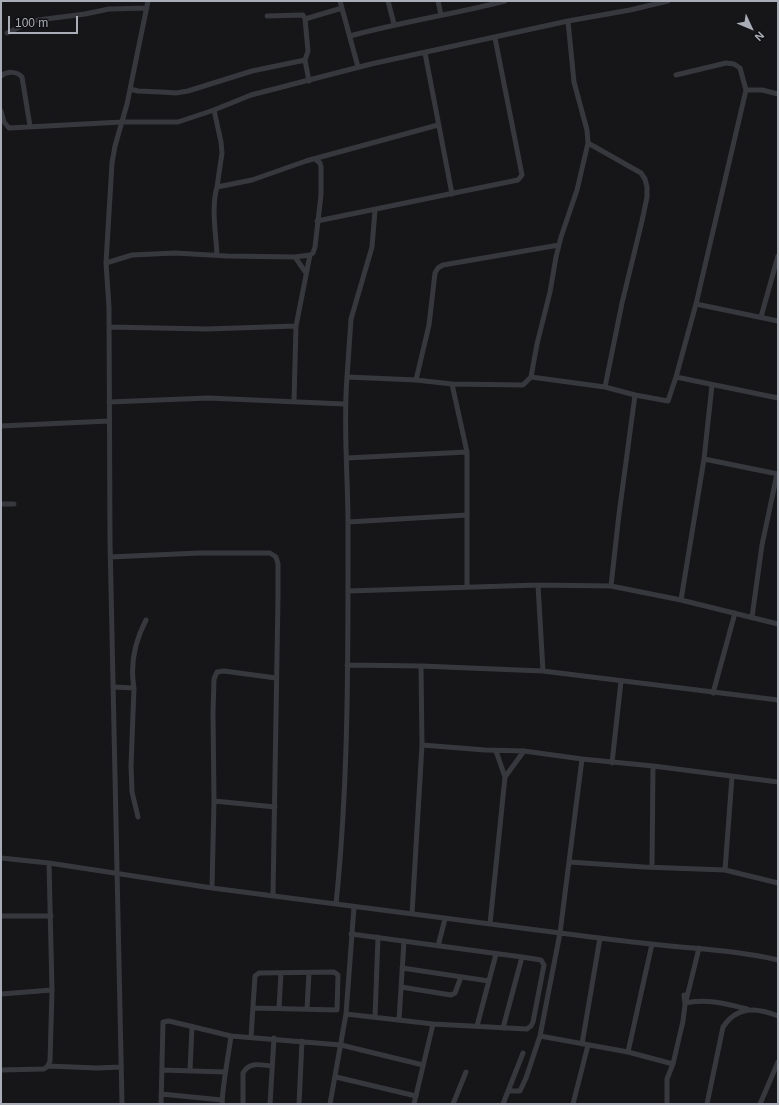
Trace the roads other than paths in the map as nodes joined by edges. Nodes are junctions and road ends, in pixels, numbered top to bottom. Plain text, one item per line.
1 (148, 1) edge
2 (340, 1) edge
3 (388, 1) edge
4 (438, 1) edge
5 (505, 1) edge
6 (668, 1) edge
7 (489, 3) edge
8 (147, 8) junction
9 (342, 8) junction
10 (441, 15) junction
11 (267, 16) dead end
12 (305, 18) junction
13 (568, 21) junction
14 (394, 24) junction
15 (7, 33) dead end
16 (350, 36) junction
17 (495, 38) junction
18 (425, 52) junction
19 (305, 60) junction
20 (358, 67) junction
21 (676, 75) dead end
22 (1, 76) edge
23 (309, 81) junction
24 (130, 89) junction
25 (746, 90) junction
26 (778, 94) edge
27 (214, 110) junction
28 (1, 111) edge
29 (122, 122) junction
30 (438, 125) junction
31 (30, 126) junction
32 (1, 128) edge
33 (9, 128) junction
34 (588, 143) junction
35 (315, 159) junction
36 (217, 187) junction
37 (452, 194) junction
38 (375, 210) junction
39 (317, 221) junction
40 (559, 245) junction
41 (217, 255) junction
42 (310, 255) junction
43 (295, 256) junction
44 (778, 256) edge
45 (106, 263) junction
46 (306, 273) junction
47 (696, 304) junction
48 (761, 317) junction
49 (778, 321) edge
50 (296, 326) junction
51 (109, 327) junction
52 (347, 377) junction
53 (531, 377) junction
54 (676, 377) junction
55 (416, 380) junction
56 (452, 384) junction
57 (712, 385) junction
58 (605, 387) junction
59 (635, 395) junction
60 (778, 398) edge
61 (294, 401) junction
62 (109, 402) junction
63 (344, 404) junction
64 (109, 420) junction
65 (1, 426) edge
66 (467, 452) junction
67 (347, 458) junction
68 (704, 459) junction
69 (778, 474) edge
70 (1, 504) edge
71 (14, 504) dead end
72 (467, 516) junction
73 (348, 522) junction
74 (110, 557) junction
75 (538, 585) junction
76 (611, 586) junction
77 (467, 587) junction
78 (348, 591) junction
79 (681, 600) junction
80 (735, 613) junction
81 (752, 617) junction
82 (146, 620) dead end
83 (778, 624) edge
84 (347, 665) junction
85 (421, 666) junction
86 (543, 671) junction
87 (276, 678) junction
88 (622, 681) junction
89 (113, 688) junction
90 (134, 688) junction
91 (713, 692) junction
92 (778, 700) edge
93 (422, 745) junction
94 (496, 751) junction
95 (524, 751) junction
96 (582, 760) junction
97 (612, 763) junction
98 (653, 766) junction
99 (505, 777) junction
100 (732, 777) junction
101 (778, 782) edge
102 (214, 801) junction
103 (274, 807) junction
104 (138, 817) dead end
105 (1, 858) edge
106 (569, 862) junction
107 (50, 863) junction
108 (652, 867) junction
109 (725, 870) junction
110 (116, 874) junction
111 (778, 882) edge
112 (212, 888) junction
113 (273, 896) junction
114 (336, 904) junction
115 (354, 907) junction
116 (412, 914) junction
117 (1, 916) edge
118 (51, 916) junction
119 (445, 919) junction
120 (490, 924) junction
121 (560, 933) junction
122 (351, 934) junction
123 (378, 937) junction
124 (600, 938) junction
125 (404, 941) junction
126 (652, 944) junction
127 (438, 946) junction
128 (699, 948) junction
129 (496, 954) junction
130 (522, 957) junction
131 (778, 960) edge
132 (402, 968) junction
133 (309, 972) junction
134 (281, 973) junction
135 (460, 977) junction
136 (489, 981) junction
137 (400, 987) junction
138 (52, 990) junction
139 (1, 994) edge
140 (684, 995) dead end
141 (685, 1003) junction
142 (254, 1008) junction
143 (279, 1008) junction
144 (307, 1009) junction
145 (748, 1009) junction
146 (346, 1014) junction
147 (375, 1016) junction
148 (778, 1016) edge
149 (399, 1020) junction
150 (433, 1024) junction
151 (192, 1026) junction
152 (477, 1026) junction
153 (503, 1028) junction
154 (231, 1036) junction
155 (540, 1036) junction
156 (251, 1037) junction
157 (274, 1038) junction
158 (302, 1041) junction
159 (582, 1044) junction
160 (341, 1045) junction
161 (588, 1045) junction
162 (628, 1052) junction
163 (523, 1053) dead end
164 (673, 1064) junction
165 (778, 1064) edge
166 (423, 1065) junction
167 (48, 1066) junction
168 (272, 1066) junction
169 (121, 1067) junction
170 (1, 1070) edge
171 (162, 1070) junction
172 (190, 1071) junction
173 (225, 1072) junction
174 (466, 1072) dead end
175 (336, 1077) junction
176 (508, 1091) junction
177 (161, 1094) junction
178 (416, 1096) junction
179 (222, 1102) edge
180 (122, 1104) edge
181 (161, 1104) edge
182 (243, 1104) edge
183 (270, 1104) edge
184 (299, 1104) edge
185 (330, 1104) edge
186 (414, 1104) edge
187 (454, 1104) edge
188 (503, 1104) edge
189 (573, 1104) edge
190 (667, 1104) edge
191 (707, 1104) edge
192 (760, 1104) edge

1 - 8 street
2 - 9 street
3 - 14 street
4 - 10 street
5 - 7 street
6 - 13 street
7 - 10 street
8 - 15 street
8 - 24 street
9 - 12 street
9 - 16 street
10 - 14 street
11 - 12 street
12 - 19 street
13 - 17 street
13 - 34 street
14 - 16 street
16 - 20 street
17 - 18 street
17 - 37 street
18 - 20 street
18 - 30 street
19 - 23 street
19 - 24 street
20 - 23 street
21 - 25 street
22 - 31 street
23 - 27 street
24 - 29 street
25 - 26 street
25 - 47 street
27 - 29 street
27 - 36 street
28 - 33 street
29 - 31 street
29 - 45 street
30 - 35 street
30 - 37 street
31 - 33 street
32 - 33 street
34 - 40 street
34 - 58 street
35 - 36 street
35 - 39 street
36 - 41 street
37 - 38 street
38 - 39 street
38 - 52 street
39 - 42 street
40 - 53 street
40 - 55 street
41 - 43 street
41 - 45 street
42 - 43 street
42 - 46 street
43 - 46 street
44 - 48 street
45 - 51 street
46 - 50 street
47 - 48 street
47 - 54 street
48 - 49 street
50 - 51 street
50 - 61 street
51 - 62 street
52 - 55 street
52 - 63 street
53 - 56 street
53 - 58 street
54 - 57 street
54 - 59 street
55 - 56 street
56 - 66 street
57 - 60 street
57 - 68 street
58 - 59 street
59 - 76 street
61 - 62 street
61 - 63 street
62 - 64 street
63 - 67 street
64 - 65 street
64 - 74 street
66 - 67 street
66 - 72 street
67 - 73 street
68 - 69 street
68 - 79 street
69 - 81 street
70 - 71 street
72 - 73 street
72 - 77 street
73 - 78 street
74 - 87 street
74 - 89 street
75 - 76 street
75 - 77 street
75 - 86 street
76 - 79 street
77 - 78 street
78 - 84 street
79 - 80 street
80 - 81 street
80 - 91 street
81 - 83 street
82 - 90 street
84 - 85 street
84 - 114 street
85 - 86 street
85 - 93 street
86 - 88 street
87 - 102 street
87 - 103 street
88 - 91 street
88 - 97 street
89 - 90 street
89 - 110 street
90 - 104 street
91 - 92 street
93 - 94 street
93 - 116 street
94 - 95 street
94 - 99 street
95 - 96 street
95 - 99 street
96 - 97 street
96 - 106 street
97 - 98 street
98 - 100 street
98 - 108 street
99 - 120 street
100 - 101 street
100 - 109 street
102 - 103 street
102 - 112 street
103 - 113 street
105 - 107 street
106 - 108 street
106 - 121 street
107 - 110 street
107 - 118 street
108 - 109 street
109 - 111 street
110 - 112 street
110 - 169 street
112 - 113 street
113 - 114 street
114 - 115 street
115 - 116 street
115 - 122 street
116 - 119 street
117 - 118 street
118 - 138 street
119 - 120 street
119 - 127 street
120 - 121 street
121 - 124 street
121 - 155 street
122 - 123 street
122 - 146 street
123 - 125 street
123 - 147 street
124 - 126 street
124 - 159 street
125 - 127 street
125 - 132 street
126 - 128 street
126 - 162 street
127 - 129 street
128 - 131 street
128 - 141 street
129 - 130 street
129 - 136 street
130 - 153 street
130 - 153 street
132 - 135 street
132 - 137 street
133 - 134 street
133 - 144 street
133 - 144 street
134 - 142 street
134 - 143 street
135 - 136 street
135 - 137 street
136 - 152 street
137 - 149 street
138 - 139 street
138 - 167 street
140 - 141 street
141 - 145 street
141 - 164 street
142 - 143 street
142 - 156 street
143 - 144 street
145 - 148 street
145 - 191 street
146 - 147 street
146 - 160 street
147 - 149 street
149 - 150 street
150 - 152 street
150 - 166 street
151 - 154 street
151 - 171 street
151 - 172 street
152 - 153 street
154 - 156 street
154 - 173 street
155 - 159 street
155 - 176 street
156 - 157 street
157 - 158 street
157 - 168 street
158 - 160 street
158 - 184 street
159 - 161 street
160 - 166 street
160 - 175 street
161 - 162 street
161 - 189 street
162 - 164 street
163 - 176 street
164 - 190 street
165 - 192 street
166 - 178 street
167 - 169 street
167 - 170 street
168 - 182 street
168 - 183 street
169 - 180 street
171 - 172 street
171 - 177 street
172 - 173 street
173 - 179 street
174 - 187 street
175 - 178 street
175 - 185 street
176 - 188 street
177 - 179 street
177 - 181 street
178 - 186 street

